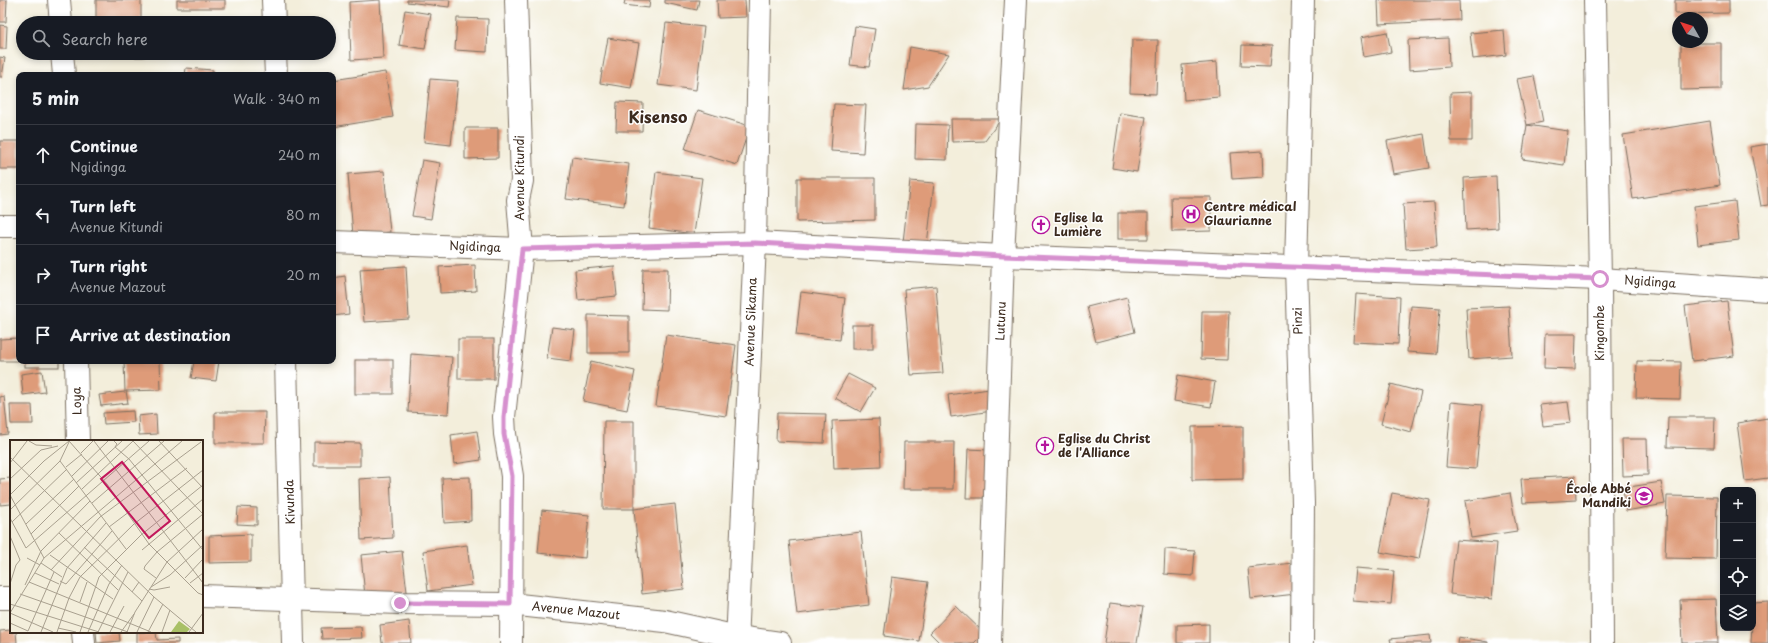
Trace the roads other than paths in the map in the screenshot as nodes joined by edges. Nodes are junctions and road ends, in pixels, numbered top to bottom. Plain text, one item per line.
1 (59, 0) edge
2 (273, 0) edge
3 (516, 0) edge
4 (760, 0) edge
5 (1016, 0) edge
6 (1303, 0) edge
7 (1595, 0) edge
8 (60, 16) edge
9 (274, 16) edge
10 (63, 60) edge
11 (275, 60) edge
12 (64, 72) edge
13 (276, 72) edge
14 (0, 226) edge
15 (16, 226) edge
16 (336, 242) edge
17 (755, 243) junction
18 (522, 249) junction
19 (1003, 256) junction
20 (1296, 267) junction
21 (1600, 279) junction
22 (1768, 290) edge
23 (76, 364) edge
24 (286, 364) edge
25 (78, 440) edge
26 (203, 596) edge
27 (293, 599) junction
28 (510, 604) junction
29 (83, 633) edge
30 (738, 640) edge
31 (84, 643) edge
32 (293, 643) edge
33 (511, 643) edge
34 (780, 643) edge
35 (990, 643) edge
36 (1302, 643) edge
37 (1602, 643) edge

1 - 8 street
2 - 9 street
3 - 18 street, Avenue Kitundi
4 - 17 street, Avenue Sikama
5 - 19 street, Lutunu
6 - 20 street, Pinzi
7 - 21 street, Kingombe
10 - 12 street
11 - 13 street
14 - 15 street
16 - 18 street, Ngidinga
17 - 18 street, Ngidinga
17 - 19 street, Ngidinga
17 - 30 street, Avenue Sikama
18 - 28 street, Avenue Kitundi
19 - 20 street, Ngidinga
19 - 35 street, Lutunu
20 - 21 street, Ngidinga
20 - 36 street, Pinzi
21 - 22 street, Ngidinga
21 - 37 street, Kingombe
23 - 25 street, Loya
24 - 27 street, Kivunda
26 - 27 street, Avenue Mazout
27 - 28 street, Avenue Mazout
27 - 32 street, Kivunda
28 - 30 street, Avenue Mazout
28 - 33 street, Avenue Kitundi
29 - 31 street
30 - 34 street, Avenue Mazout

